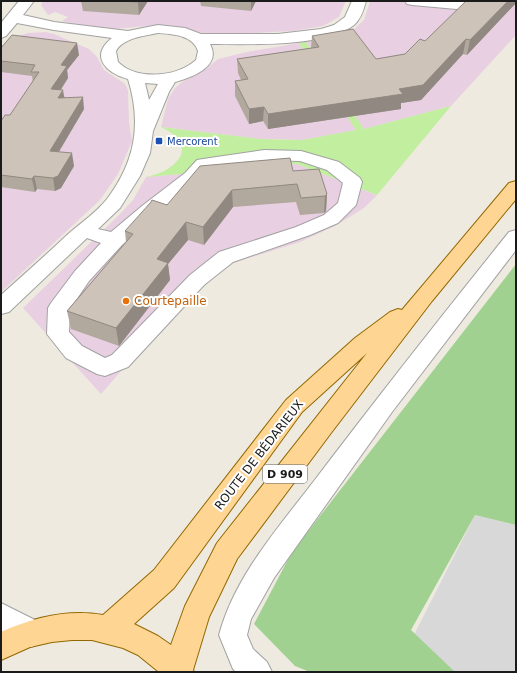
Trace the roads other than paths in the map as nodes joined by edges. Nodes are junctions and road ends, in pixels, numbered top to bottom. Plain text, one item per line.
1 (27, 1) edge
2 (359, 1) edge
3 (412, 1) edge
4 (491, 1) edge
5 (13, 18) junction
6 (54, 26) junction
7 (1, 32) edge
8 (128, 35) junction
9 (198, 39) junction
10 (275, 39) junction
11 (109, 51) junction
12 (204, 59) junction
13 (135, 77) junction
14 (170, 77) junction
15 (144, 131) junction
16 (516, 187) edge
17 (84, 231) junction
18 (516, 236) edge
19 (115, 240) junction
20 (426, 296) junction
21 (1, 307) edge
22 (1, 616) edge
23 (109, 629) junction
24 (31, 633) junction
25 (1, 646) edge
26 (178, 671) edge
27 (257, 672) edge

1 - 5 street
2 - 10 street
3 - 4 street
5 - 6 street
5 - 7 street
6 - 8 street
6 - 11 street
8 - 9 street
8 - 11 street
9 - 10 street
9 - 12 street
10 - 12 street
11 - 13 street
12 - 14 street
13 - 14 street
13 - 15 street
14 - 15 street
15 - 17 street
16 - 20 main road, ROUTE DE BÉDARIEUX / D 909
17 - 19 street
17 - 21 street
18 - 27 street
19 - 19 street
20 - 23 main road, ROUTE DE BÉDARIEUX / D 909
20 - 26 main road, ROUTE DE BÉDARIEUX / D 909
22 - 24 street
23 - 24 main road
23 - 26 main road
24 - 25 main road

